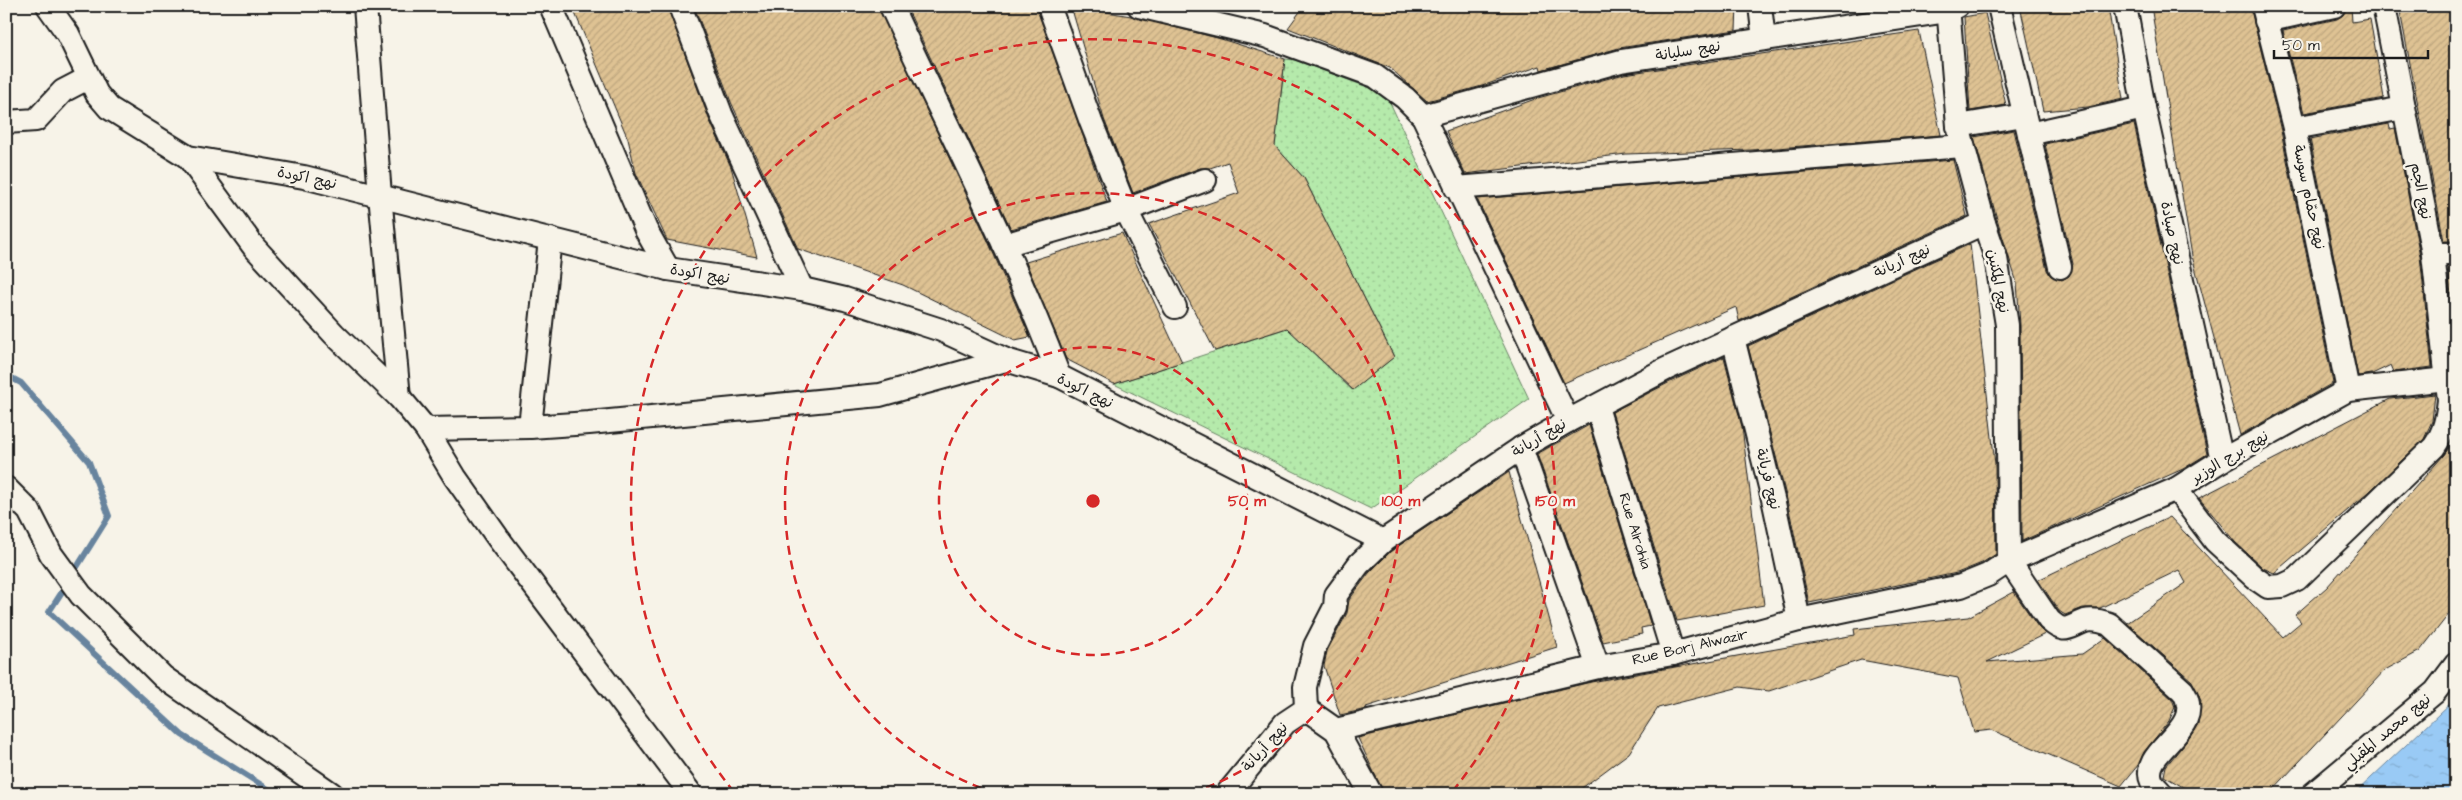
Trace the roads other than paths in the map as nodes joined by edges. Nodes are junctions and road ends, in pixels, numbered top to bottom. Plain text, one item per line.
1 (48, 6) edge
2 (365, 6) edge
3 (551, 6) edge
4 (680, 6) edge
5 (891, 6) edge
6 (1049, 6) edge
7 (1138, 6) edge
8 (1760, 6) edge
9 (1999, 6) edge
10 (2124, 6) edge
11 (2334, 6) edge
12 (2384, 6) edge
13 (1951, 8) edge
14 (2264, 13) edge
15 (1764, 39) junction
16 (88, 78) junction
17 (2144, 108) junction
18 (2404, 108) junction
19 (1424, 116) junction
20 (6, 122) edge
21 (2026, 124) junction
22 (2294, 128) junction
23 (1960, 136) junction
24 (188, 157) junction
25 (1205, 180) dead end
26 (1456, 188) junction
27 (380, 195) junction
28 (1126, 210) junction
29 (1984, 223) junction
30 (550, 239) junction
31 (1004, 245) junction
32 (2433, 254) junction
33 (2456, 254) edge
34 (2060, 267) dead end
35 (668, 269) junction
36 (802, 290) junction
37 (1175, 307) dead end
38 (1733, 338) junction
39 (1006, 360) junction
40 (1059, 376) junction
41 (2451, 378) edge
42 (2348, 390) junction
43 (399, 397) junction
44 (1597, 407) junction
45 (1568, 420) junction
46 (530, 428) junction
47 (426, 429) junction
48 (1521, 448) junction
49 (2222, 460) junction
50 (6, 488) edge
51 (2176, 489) junction
52 (1383, 540) junction
53 (2009, 561) junction
54 (1799, 620) junction
55 (1673, 654) junction
56 (2456, 664) edge
57 (1598, 667) junction
58 (1306, 709) junction
59 (1336, 730) junction
60 (332, 794) edge
61 (691, 794) edge
62 (1227, 794) edge
63 (1371, 794) edge
64 (2162, 794) edge
65 (2313, 794) edge

1 - 16 street, نهج اكودة
2 - 27 street
3 - 35 street
4 - 36 street
5 - 31 street
6 - 28 street
7 - 19 street
8 - 15 street
9 - 21 street
10 - 17 street, نهج صيادة
11 - 14 street
12 - 18 street, نهج الجم
13 - 15 street, نهج سليانة
13 - 23 street, نهج المكنين
14 - 22 street, نهج حمّام سوسة
15 - 19 street, نهج سليانة
16 - 20 street
16 - 24 street, نهج اكودة
17 - 21 street
17 - 49 street, نهج صيادة
18 - 22 street
18 - 32 street, نهج الجم
19 - 26 street
21 - 23 street
21 - 34 street
22 - 42 street, نهج حمّام سوسة
23 - 26 street
23 - 29 street, نهج المكنين
24 - 27 street, نهج اكودة
24 - 43 street
25 - 28 street
26 - 45 street
27 - 30 street, نهج اكودة
27 - 43 street
28 - 31 street
28 - 37 street
29 - 38 street, نهج أريانة
29 - 53 street, نهج المكنين
30 - 35 street, نهج اكودة
30 - 46 street
31 - 40 street
32 - 33 street
32 - 41 street, نهج الجم
35 - 36 street, نهج اكودة
36 - 39 street, نهج اكودة
38 - 44 street, نهج أريانة
38 - 54 street, نهج فريانة
39 - 40 street, نهج اكودة
39 - 46 street
40 - 52 street, نهج اكودة
41 - 42 street, نهج برج الوزير
41 - 51 street, نهج الجم
42 - 49 street, نهج برج الوزير
43 - 47 street
44 - 45 street, نهج أريانة
44 - 55 street, Rue Alrohia
45 - 48 street, نهج أريانة
46 - 47 street
47 - 61 street
48 - 52 street, نهج أريانة
48 - 57 street
49 - 51 street, نهج برج الوزير
50 - 60 street
51 - 53 street, نهج برج الوزير
52 - 58 street, نهج أريانة
53 - 54 street, Rue Borj Alwazir
53 - 64 street
54 - 55 street, Rue Borj Alwazir
55 - 57 street, Rue Borj Alwazir
56 - 65 street, نهج محمد المقبلي
57 - 59 street, Rue Borj Alwazir
58 - 59 street
58 - 62 street, نهج أريانة
59 - 63 street

